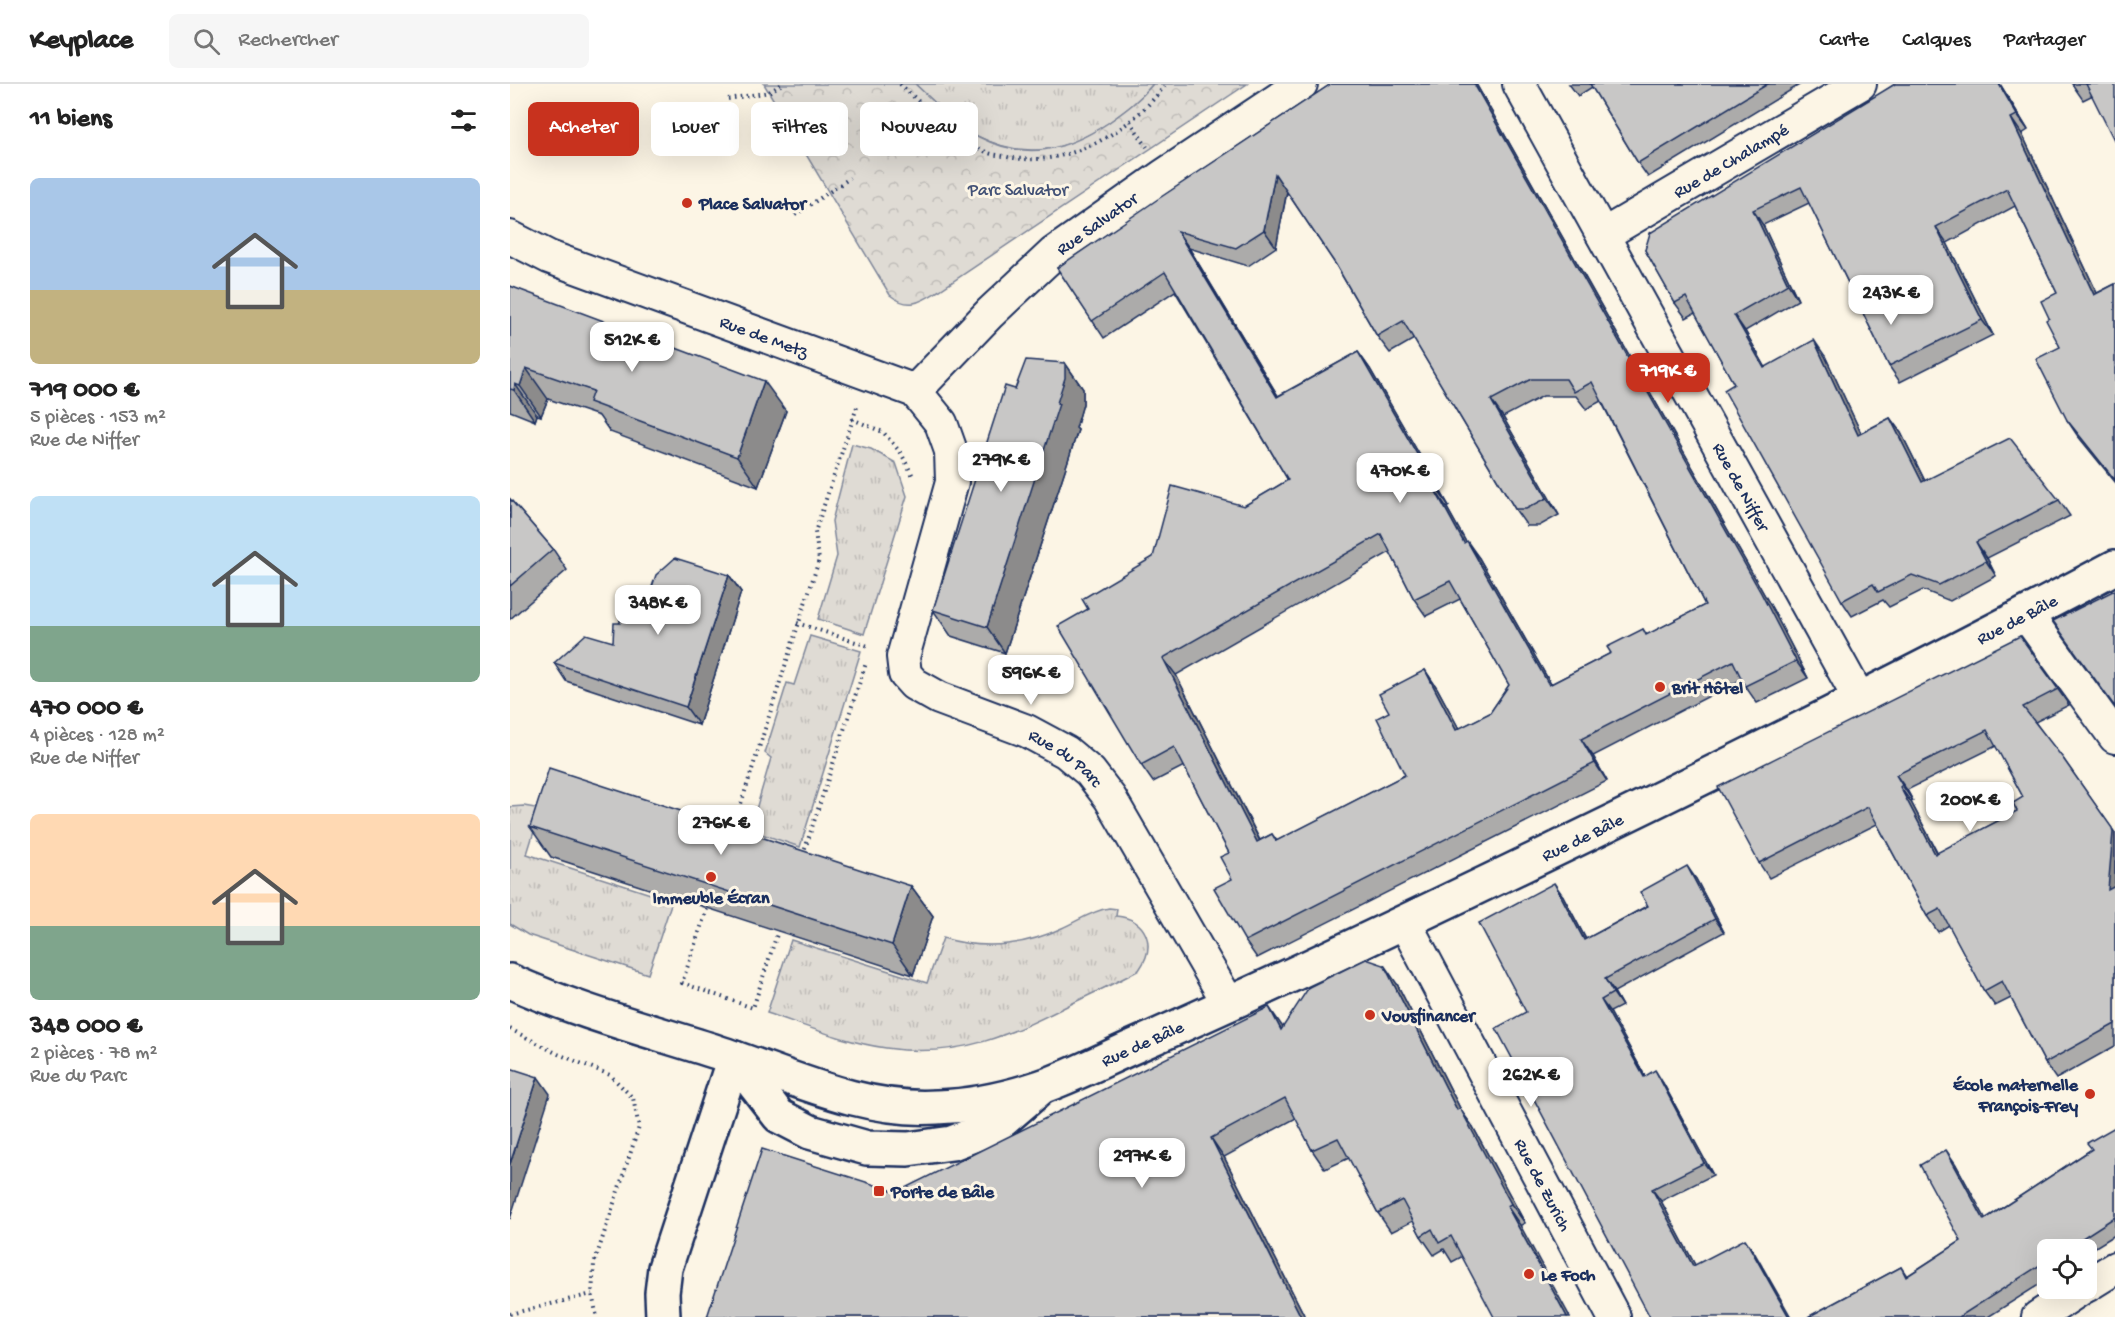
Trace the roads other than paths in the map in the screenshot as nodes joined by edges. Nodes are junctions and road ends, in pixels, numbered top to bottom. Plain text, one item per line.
1 (1301, 84) edge
2 (1519, 84) edge
3 (1860, 84) edge
4 (1603, 235) junction
5 (512, 242) edge
6 (915, 391) junction
7 (2115, 567) edge
8 (2026, 614) junction
9 (903, 657) joint
10 (1860, 700) junction
11 (2115, 737) edge
12 (1405, 923) junction
13 (510, 981) edge
14 (1229, 1004) junction
15 (734, 1058) junction
16 (1041, 1087) junction
17 (2115, 1268) edge
18 (2097, 1279) edge
19 (2065, 1299) edge
20 (663, 1317) edge
21 (1614, 1317) edge
22 (2038, 1317) edge

1 - 6 street, Rue Salvator
2 - 4 street, Rue de Niffer
3 - 4 street, Rue de Chalampé
4 - 10 street, Rue de Niffer
5 - 6 street, Rue de Metz
6 - 9 street, Rue de Metz
7 - 8 main road, Rue de Bâle
8 - 10 main road, Rue de Bâle
8 - 11 street
9 - 14 street, Rue du Parc
10 - 12 main road, Rue de Bâle
12 - 14 main road, Rue de Bâle
12 - 21 street, Rue de Zurich
13 - 15 main road
14 - 16 main road, Rue de Bâle
15 - 16 main road, Rue de Bâle
15 - 16 main road, Rue de Bâle
15 - 20 main road
17 - 18 street
19 - 22 street

